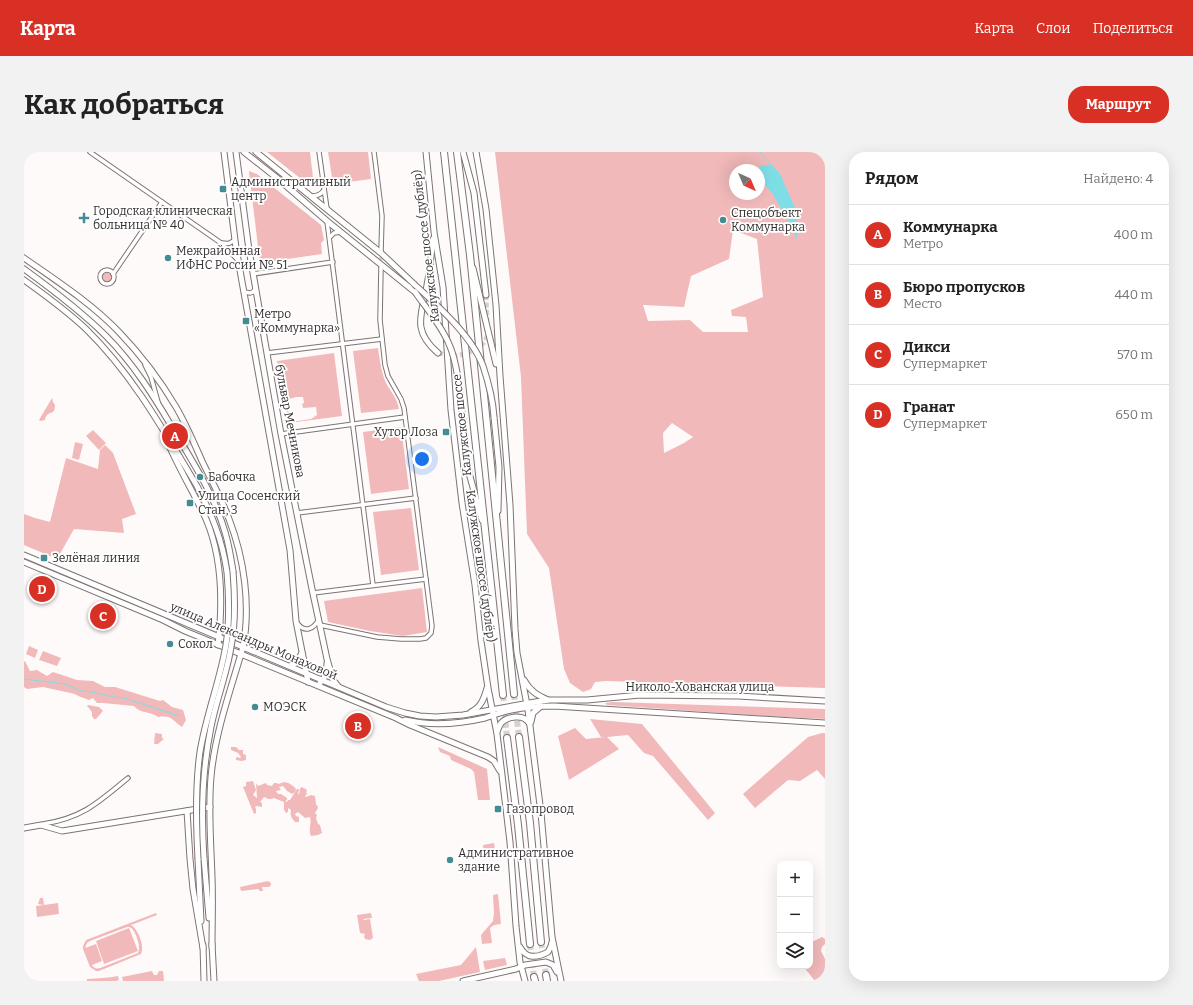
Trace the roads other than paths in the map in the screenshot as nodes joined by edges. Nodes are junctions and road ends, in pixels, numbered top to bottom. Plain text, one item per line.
1 (90, 152) edge
2 (224, 152) edge
3 (236, 152) edge
4 (244, 152) edge
5 (256, 152) edge
6 (319, 152) edge
7 (374, 152) edge
8 (426, 152) edge
9 (444, 152) edge
10 (457, 152) edge
11 (463, 152) edge
12 (476, 152) edge
13 (324, 190) junction
14 (312, 196) junction
15 (162, 202) junction
16 (327, 209) junction
17 (327, 221) junction
18 (341, 232) junction
19 (434, 232) junction
20 (330, 237) junction
21 (235, 239) junction
22 (221, 243) junction
23 (381, 252) tunnel mouth
24 (470, 254) junction
25 (24, 258) edge
26 (238, 260) junction
27 (333, 262) junction
28 (381, 267) tunnel mouth
29 (24, 269) edge
30 (113, 274) dead end
31 (253, 274) junction
32 (24, 280) edge
33 (255, 288) junction
34 (243, 291) junction
35 (486, 295) tunnel mouth
36 (382, 339) junction
37 (343, 344) junction
38 (138, 353) junction
39 (267, 353) junction
40 (438, 353) tunnel mouth
41 (500, 376) junction
42 (160, 407) junction
43 (405, 417) junction
44 (353, 424) junction
45 (162, 428) junction
46 (281, 434) junction
47 (416, 498) junction
48 (362, 504) junction
49 (297, 513) junction
50 (498, 530) junction
51 (486, 534) junction
52 (24, 555) edge
53 (24, 562) edge
54 (426, 579) junction
55 (372, 585) junction
56 (313, 593) junction
57 (319, 619) junction
58 (296, 621) junction
59 (320, 625) junction
60 (219, 637) junction
61 (218, 645) junction
62 (243, 647) junction
63 (302, 653) junction
64 (241, 655) junction
65 (327, 659) junction
66 (290, 666) junction
67 (306, 674) junction
68 (520, 674) junction
69 (323, 681) junction
70 (308, 682) junction
71 (313, 685) junction
72 (340, 688) junction
73 (488, 688) junction
74 (514, 694) tunnel mouth
75 (503, 695) tunnel mouth
76 (549, 700) junction
77 (825, 701) edge
78 (528, 705) junction
79 (541, 706) junction
80 (493, 712) junction
81 (463, 715) junction
82 (396, 718) junction
83 (825, 723) edge
84 (530, 725) junction
85 (497, 734) junction
86 (519, 737) tunnel mouth
87 (507, 738) tunnel mouth
88 (502, 775) junction
89 (128, 778) dead end
90 (210, 808) junction
91 (187, 811) junction
92 (41, 825) junction
93 (24, 828) edge
94 (201, 858) junction
95 (552, 937) junction
96 (541, 942) tunnel mouth
97 (518, 944) junction
98 (530, 944) tunnel mouth
99 (212, 947) junction
100 (203, 948) junction
101 (522, 966) junction
102 (560, 980) edge
103 (204, 981) edge
104 (214, 981) edge
105 (463, 981) edge
106 (525, 981) edge

1 - 15 street
2 - 21 main road, бульвар Мечникова
3 - 31 main road, бульвар Мечникова
4 - 17 main road
5 - 14 main road
6 - 13 street
7 - 23 street
8 - 19 main road, Калужское шоссе (дублёр)
9 - 51 highway, Калужское шоссе
10 - 24 highway, Калужское шоссе
11 - 35 main road
12 - 41 main road, Калужское шоссе (дублёр)
13 - 14 street
13 - 16 street
14 - 16 main road
15 - 22 street
15 - 30 street
16 - 50 main road, bridge
17 - 18 main road
17 - 20 street
18 - 20 street
18 - 51 main road, bridge
19 - 40 main road
19 - 73 main road, Калужское шоссе (дублёр)
20 - 27 street
21 - 22 street
21 - 26 main road, бульвар Мечникова
22 - 26 street
24 - 41 main road
24 - 50 highway, Калужское шоссе
25 - 38 main road
26 - 34 main road, бульвар Мечникова
27 - 31 street
27 - 37 street
28 - 36 street
29 - 42 main road
31 - 33 main road, бульвар Мечникова
32 - 45 main road
33 - 34 street
33 - 39 main road, бульвар Мечникова
34 - 58 main road, бульвар Мечникова
36 - 37 street
36 - 43 street
37 - 39 street
37 - 44 street
38 - 42 street
38 - 62 main road
39 - 46 main road, бульвар Мечникова
41 - 68 main road, Калужское шоссе (дублёр)
42 - 94 main road, bridge
43 - 44 street
43 - 47 street
44 - 46 street
44 - 48 street
45 - 60 main road
45 - 94 main road, bridge
46 - 49 main road, бульвар Мечникова
47 - 48 street
47 - 54 street
48 - 49 street
48 - 55 street
49 - 56 main road, бульвар Мечникова
50 - 74 highway, Калужское шоссе
51 - 75 highway, Калужское шоссе
52 - 60 main road, улица Александры Монаховой
53 - 61 main road, улица Александры Монаховой
54 - 55 street
54 - 59 street
55 - 56 street
56 - 57 main road, бульвар Мечникова
57 - 58 street
57 - 59 main road, бульвар Мечникова
58 - 63 main road, бульвар Мечникова
59 - 65 main road, бульвар Мечникова
60 - 61 main road
60 - 62 main road, улица Александры Монаховой
61 - 64 main road, улица Александры Монаховой
62 - 64 main road
62 - 66 main road, улица Александры Монаховой
63 - 66 main road
63 - 67 main road, бульвар Мечникова
64 - 70 main road, улица Александры Монаховой
64 - 90 main road
65 - 69 main road
65 - 72 main road, бульвар Мечникова
66 - 67 main road, улица Александры Монаховой
67 - 69 main road, улица Александры Монаховой
67 - 70 main road, бульвар Мечникова
68 - 76 main road
68 - 78 main road, Калужское шоссе (дублёр)
69 - 71 main road
69 - 72 main road, улица Александры Монаховой
70 - 71 main road, улица Александры Монаховой
71 - 82 main road, улица Александры Монаховой
72 - 81 main road, улица Александры Монаховой
73 - 80 main road, Калужское шоссе (дублёр)
73 - 81 main road
76 - 77 main road, Николо-Хованская улица
76 - 78 main road, Николо-Хованская улица
78 - 79 main road, Николо-Хованская улица
78 - 80 main road
78 - 84 main road, Калужское шоссе (дублёр)
79 - 83 main road, Николо-Хованская улица
79 - 84 main road
80 - 81 main road, улица Александры Монаховой
80 - 82 main road, улица Александры Монаховой
80 - 85 main road, Калужское шоссе (дублёр)
82 - 88 main road, улица Александры Монаховой
84 - 85 main road
84 - 95 main road, Калужское шоссе (дублёр)
85 - 88 main road, Калужское шоссе (дублёр)
86 - 96 highway
87 - 98 highway
88 - 97 main road, Калужское шоссе (дублёр)
89 - 92 street
90 - 91 main road
90 - 99 main road
91 - 92 main road
91 - 100 main road
92 - 93 main road
94 - 99 main road
94 - 100 main road
95 - 97 main road
95 - 102 main road, Калужское шоссе (дублёр)
97 - 101 main road, Калужское шоссе (дублёр)
99 - 104 main road
100 - 103 main road
101 - 102 main road
101 - 105 main road
101 - 106 main road, Калужское шоссе (дублёр)

